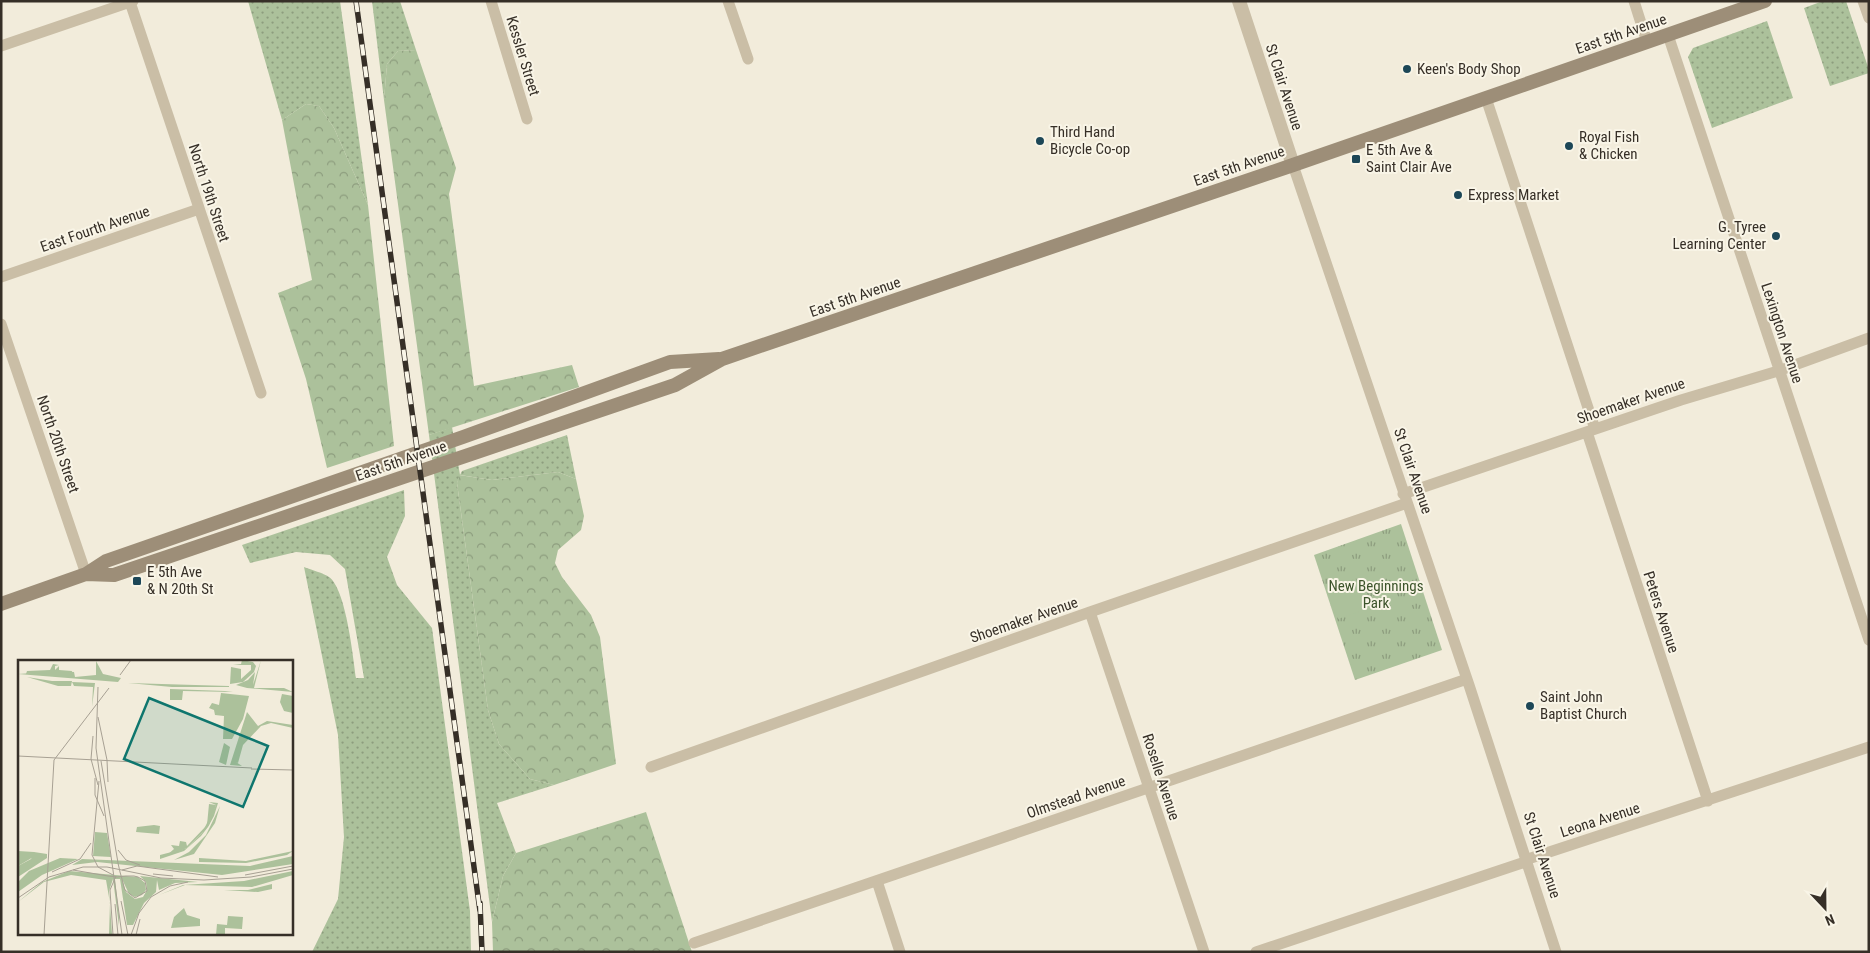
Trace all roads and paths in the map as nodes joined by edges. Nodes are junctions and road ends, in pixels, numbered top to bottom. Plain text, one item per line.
1 (491, 1) edge
2 (728, 1) edge
3 (1239, 1) edge
4 (1634, 1) edge
5 (1765, 1) edge
6 (1863, 1) edge
7 (132, 2) edge
8 (1869, 18) edge
9 (1668, 36) junction
10 (1647, 42) junction
11 (1, 46) edge
12 (748, 59) dead end
13 (1486, 98) junction
14 (527, 119) dead end
15 (1293, 165) junction
16 (199, 209) junction
17 (1, 277) edge
18 (1, 324) edge
19 (1869, 338) edge
20 (722, 359) junction
21 (1778, 370) junction
22 (261, 392) dead end
23 (1591, 431) junction
24 (1405, 499) junction
25 (86, 574) junction
26 (1, 604) edge
27 (1090, 612) junction
28 (1869, 640) edge
29 (1467, 679) junction
30 (1869, 747) edge
31 (651, 767) dead end
32 (1149, 788) junction
33 (1708, 801) junction
34 (1527, 860) junction
35 (877, 881) junction
36 (694, 943) dead end
37 (900, 952) edge
38 (1204, 952) edge
39 (1256, 952) edge
40 (1556, 952) edge

1 - 14 street, Kessler Street
2 - 12 street
3 - 15 street, St Clair Avenue
4 - 10 street
5 - 9 main road, East 5th Avenue
6 - 8 street
7 - 11 street
7 - 16 street, North 19th Street
9 - 10 main road, East 5th Avenue
9 - 21 street, Lexington Avenue
10 - 13 main road, East 5th Avenue
13 - 15 main road, East 5th Avenue
13 - 23 street, Peters Avenue
15 - 20 main road, East 5th Avenue
15 - 24 street, St Clair Avenue
16 - 17 street, East Fourth Avenue
16 - 22 street, North 19th Street
18 - 25 street, North 20th Street
19 - 21 street, Shoemaker Avenue
20 - 25 main road, East 5th Avenue
20 - 25 main road, East 5th Avenue
21 - 23 street, Shoemaker Avenue
21 - 28 street, Lexington Avenue
23 - 24 street, Shoemaker Avenue
23 - 33 street, Peters Avenue
24 - 27 street, Shoemaker Avenue
24 - 29 street, St Clair Avenue
25 - 26 main road, East 5th Avenue
27 - 31 street, Shoemaker Avenue
27 - 32 street, Roselle Avenue
29 - 32 street, Olmstead Avenue
29 - 34 street, St Clair Avenue
30 - 33 street, Leona Avenue
32 - 35 street, Olmstead Avenue
32 - 38 street, Roselle Avenue
33 - 34 street, Leona Avenue
34 - 39 street, Leona Avenue
34 - 40 street, St Clair Avenue
35 - 36 street, Olmstead Avenue
35 - 37 street

